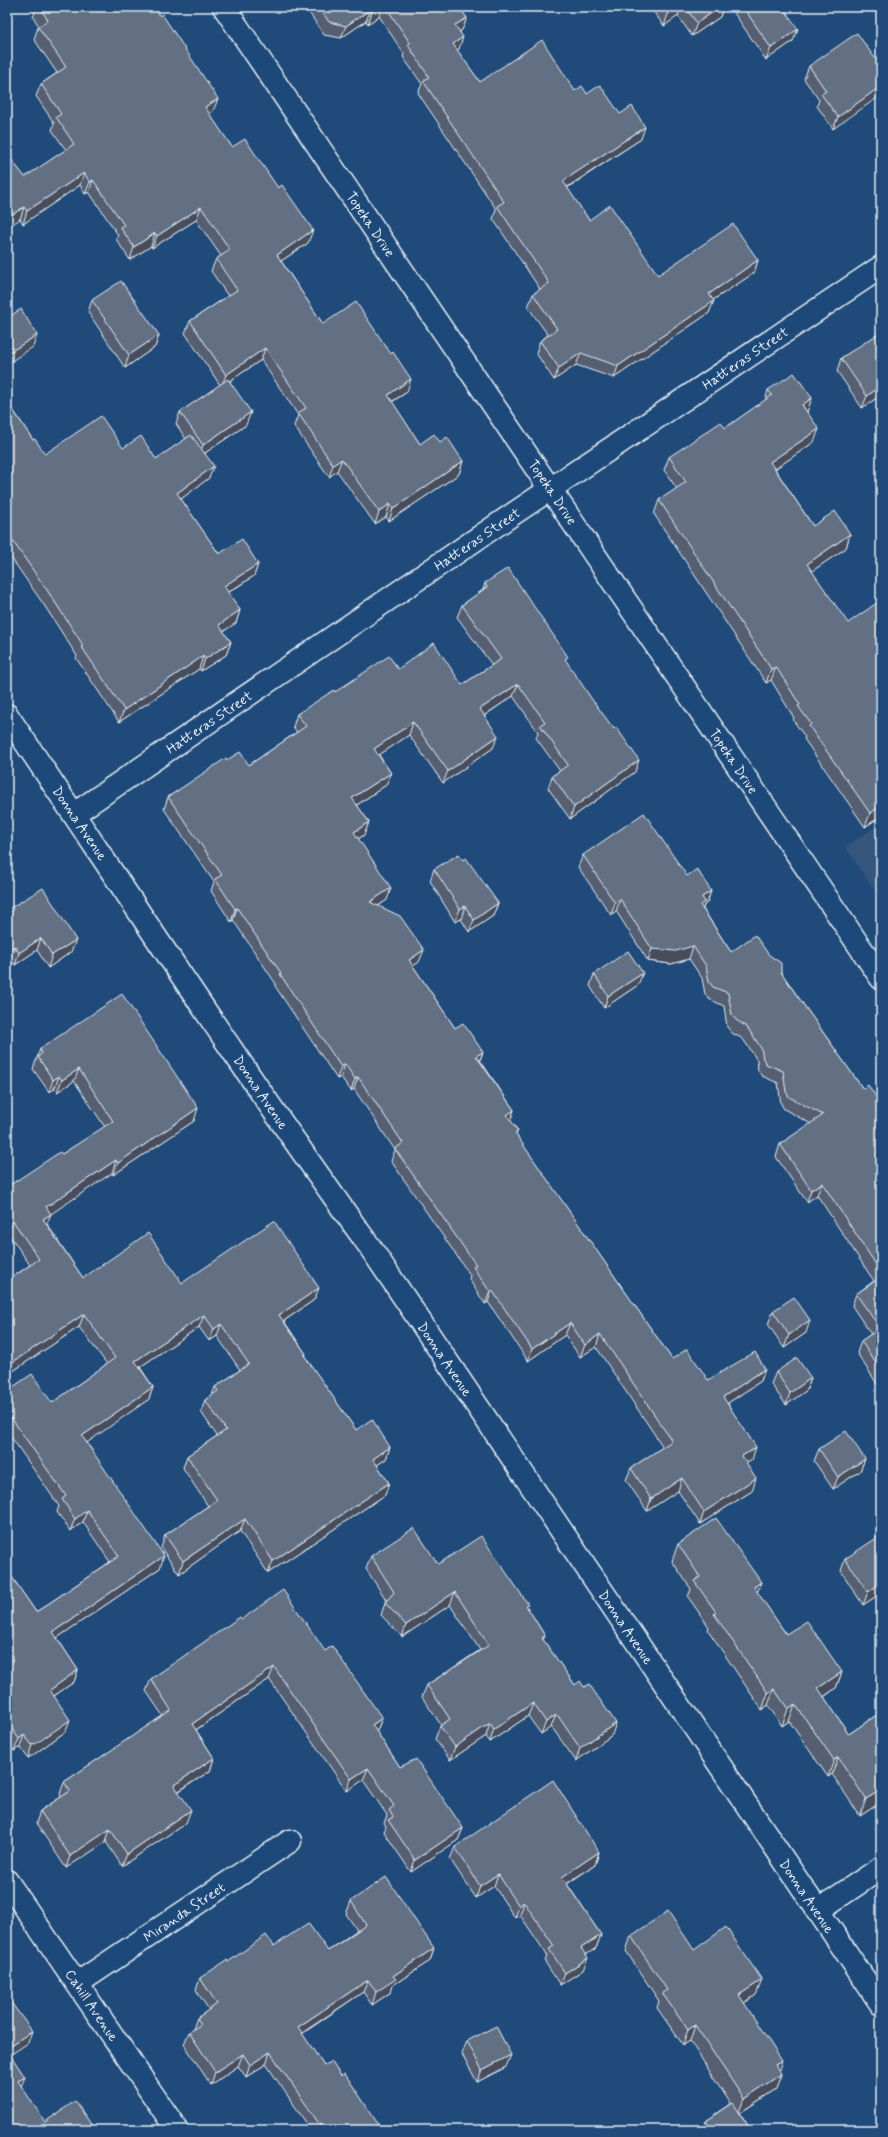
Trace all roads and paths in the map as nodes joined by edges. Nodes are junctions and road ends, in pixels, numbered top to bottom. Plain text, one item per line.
1 (224, 7) edge
2 (881, 266) edge
3 (551, 488) junction
4 (7, 715) edge
5 (74, 814) junction
6 (881, 978) edge
7 (290, 1840) dead end
8 (881, 1868) edge
9 (7, 1881) edge
10 (817, 1911) junction
11 (78, 1983) junction
12 (881, 2004) edge
13 (177, 2130) edge

1 - 3 street, Topeka Drive
2 - 3 street, Hatteras Street
3 - 5 street, Hatteras Street
3 - 6 street, Topeka Drive
4 - 5 street, Donna Avenue
5 - 10 street, Donna Avenue
7 - 11 street, Miranda Street
8 - 10 street
9 - 11 street, Cahill Avenue
10 - 12 street, Donna Avenue
11 - 13 street, Cahill Avenue

